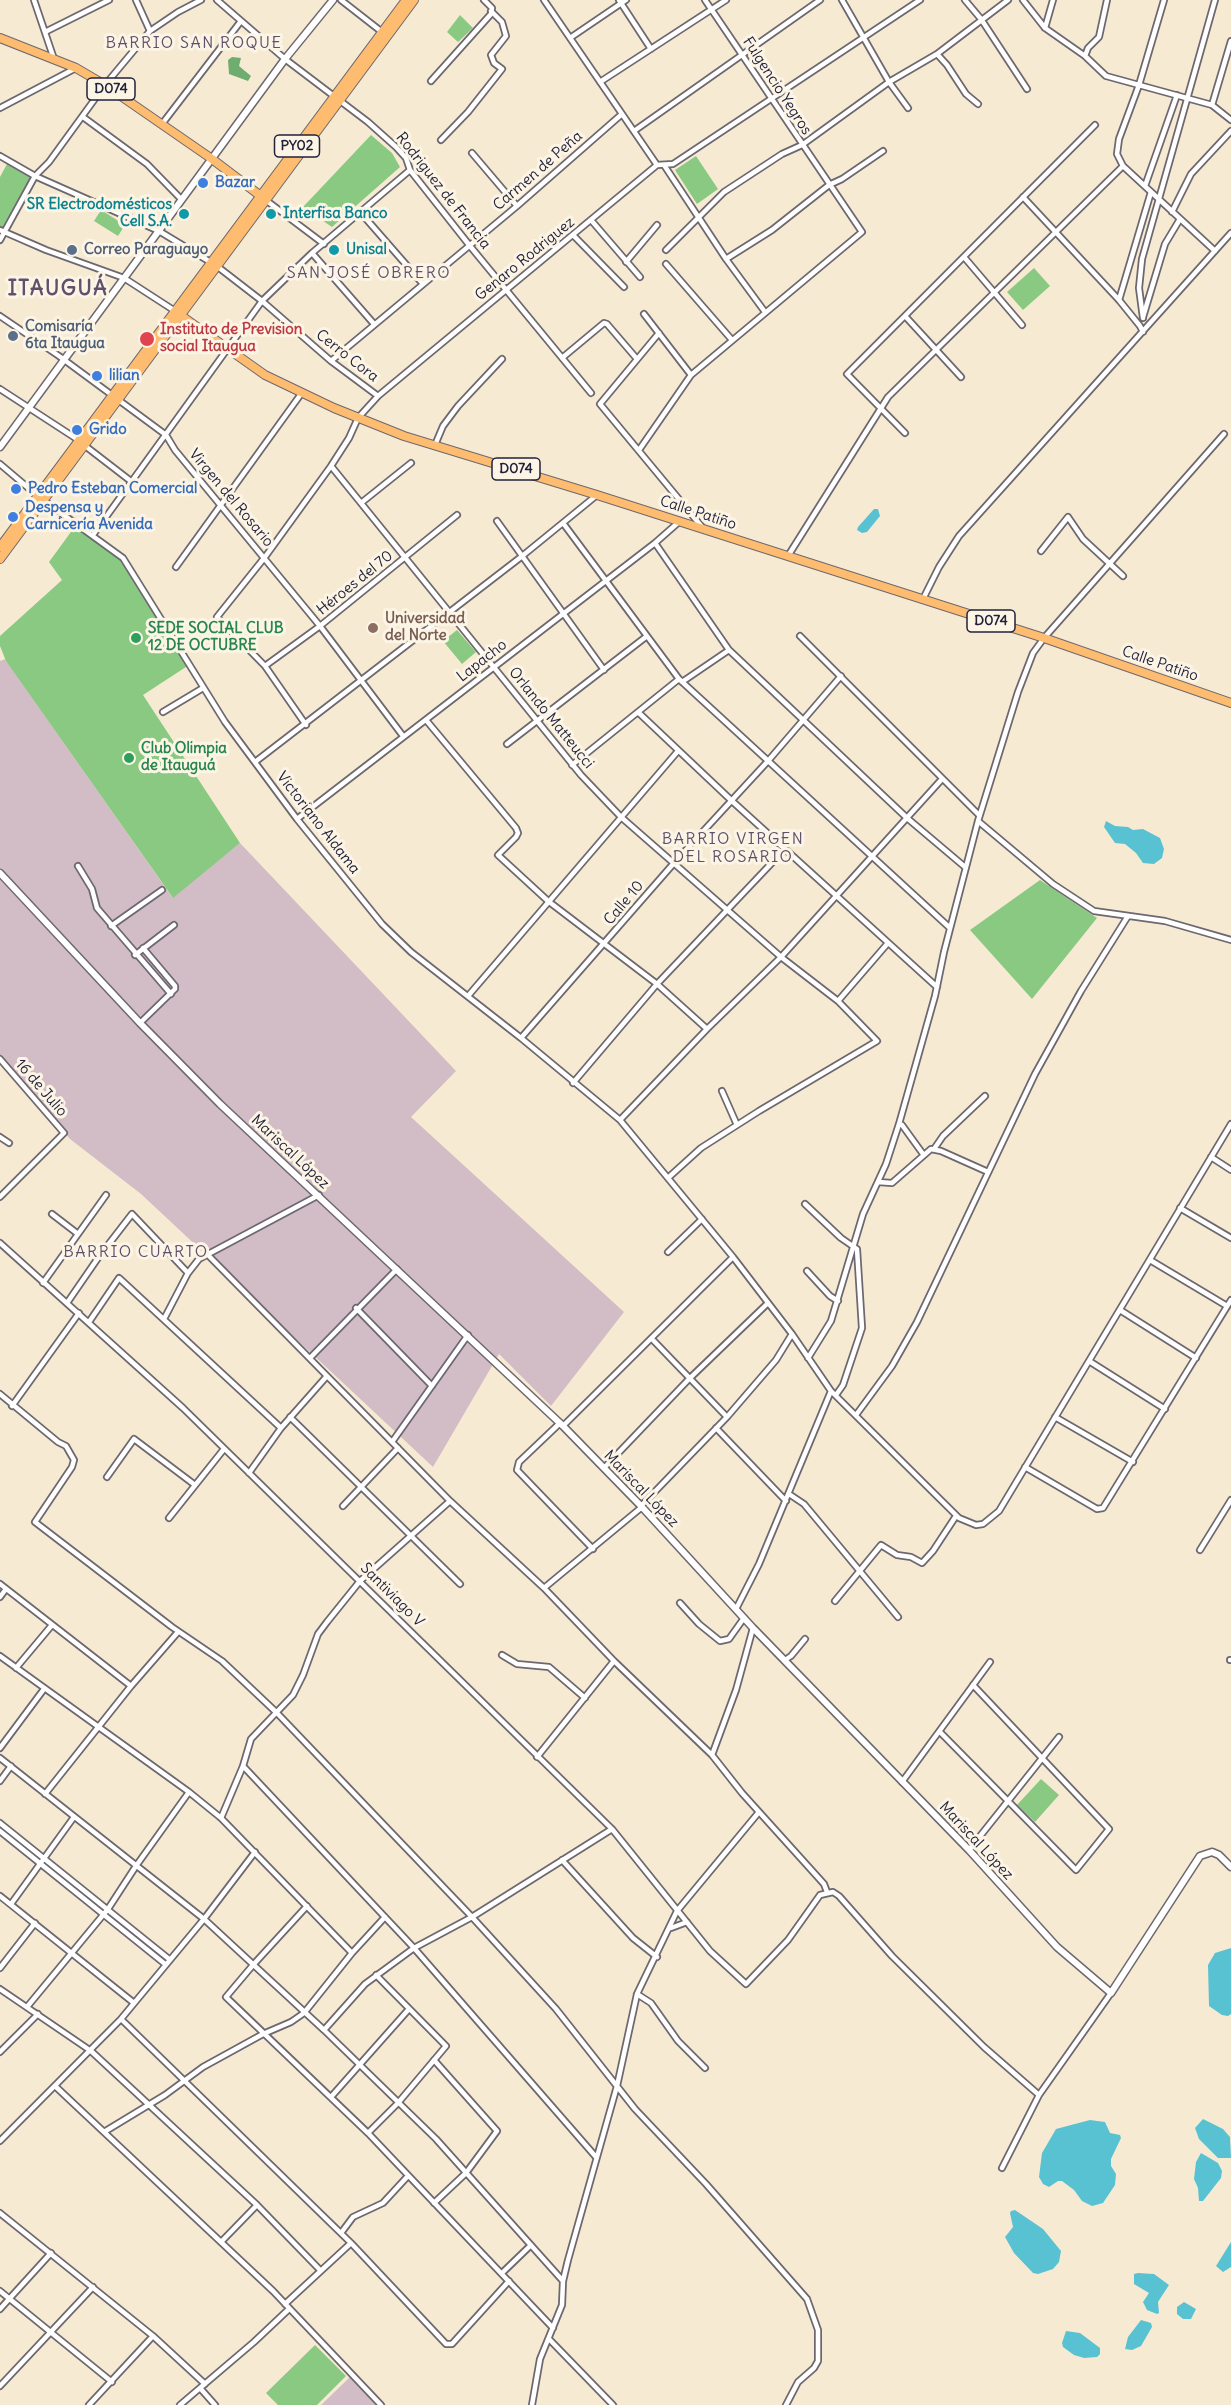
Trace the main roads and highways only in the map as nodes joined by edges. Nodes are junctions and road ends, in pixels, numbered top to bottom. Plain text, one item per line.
1 (406, 0) edge
2 (414, 0) edge
3 (0, 38) edge
4 (338, 99) junction
5 (263, 198) junction
6 (178, 314) junction
7 (41, 498) junction
8 (0, 547) edge
9 (0, 559) edge
10 (1231, 703) edge

1 - 4 main road, PY02
2 - 4 main road, PY02
3 - 5 main road, D074
4 - 5 main road, PY02
5 - 6 main road, PY02
6 - 7 main road, PY02
6 - 10 main road, Calle Patiño / D074
7 - 8 main road, PY02
7 - 9 main road, PY02

